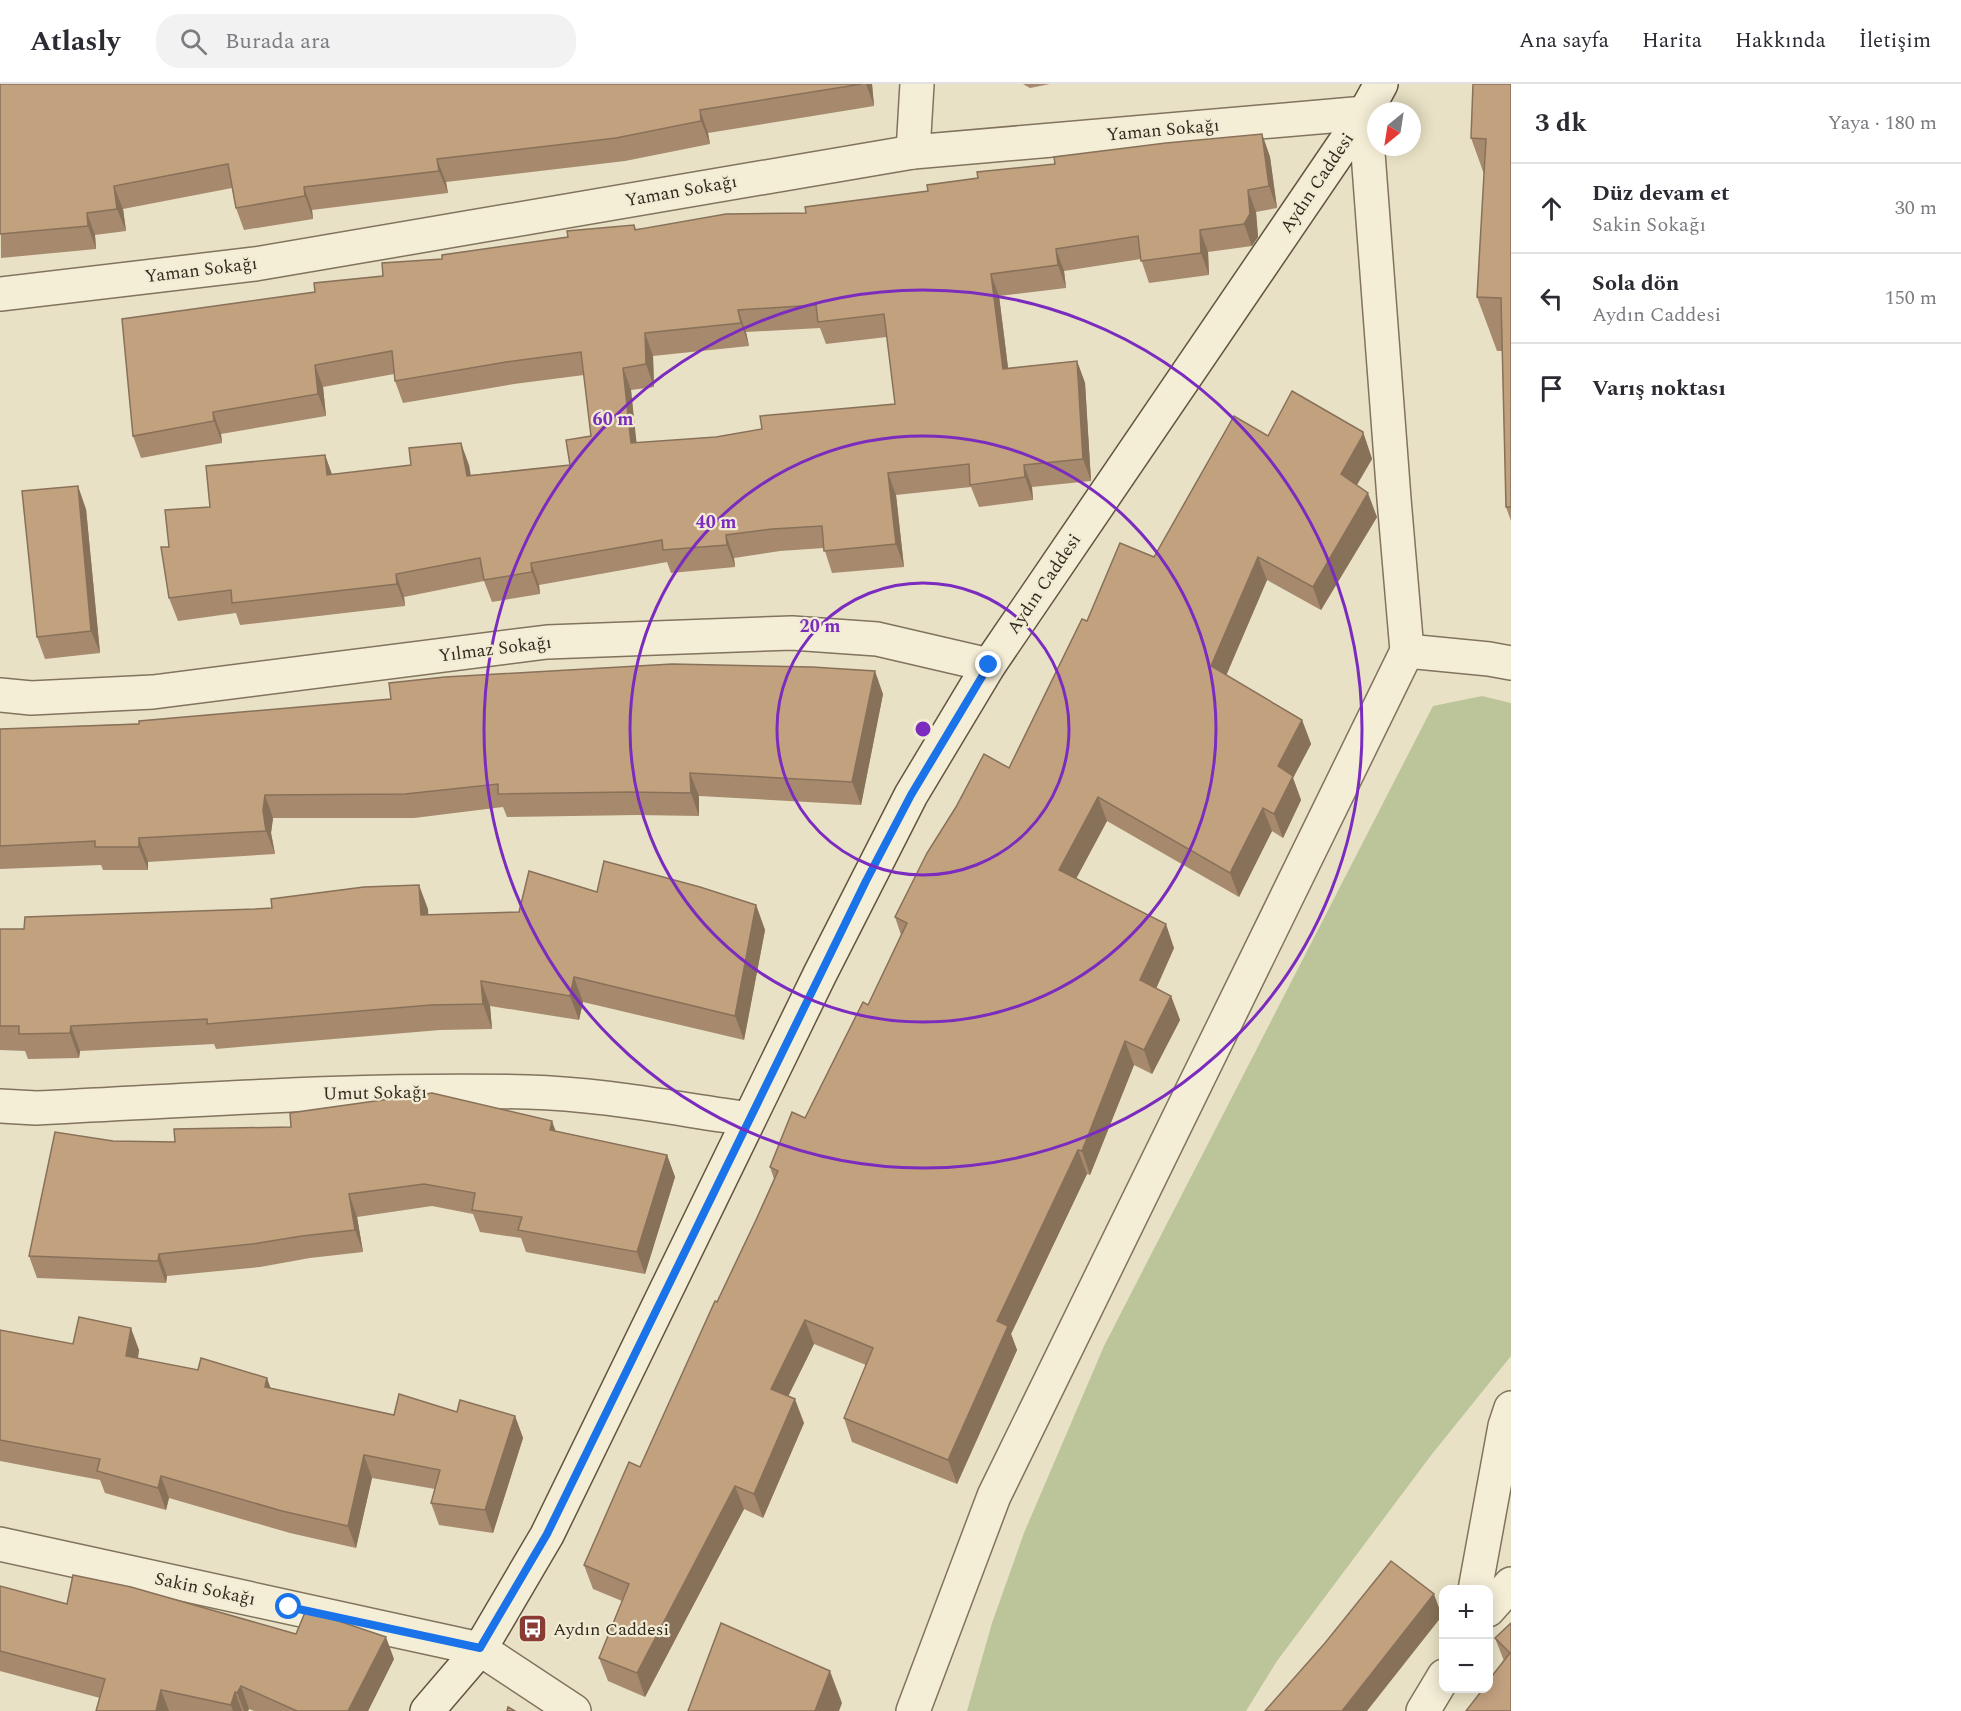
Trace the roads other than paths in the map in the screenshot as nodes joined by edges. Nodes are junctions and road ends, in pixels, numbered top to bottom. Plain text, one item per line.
1 (917, 84) edge
2 (1381, 84) edge
3 (1365, 113) junction
4 (914, 152) junction
5 (0, 294) edge
6 (1407, 651) junction
7 (1511, 663) edge
8 (989, 665) junction
9 (0, 695) edge
10 (0, 1106) edge
11 (749, 1119) junction
12 (1511, 1408) edge
13 (0, 1544) edge
14 (1511, 1584) edge
15 (1476, 1585) edge
16 (1493, 1604) edge
17 (480, 1648) junction
18 (1439, 1683) edge
19 (427, 1711) edge
20 (574, 1711) edge
21 (913, 1711) edge
22 (1423, 1711) edge

1 - 4 street
2 - 3 street, Aydın Caddesi
3 - 4 street, Yaman Sokağı
3 - 6 street
3 - 8 street, Aydın Caddesi
4 - 5 street, Yaman Sokağı
6 - 7 street
6 - 21 street
8 - 9 street, Yılmaz Sokağı
8 - 11 street, Aydın Caddesi
10 - 11 street, Umut Sokağı
11 - 17 street, Aydın Caddesi
12 - 15 street
13 - 17 street, Sakin Sokağı
14 - 16 street
17 - 19 street, Aydın Caddesi
17 - 20 street
18 - 22 street

